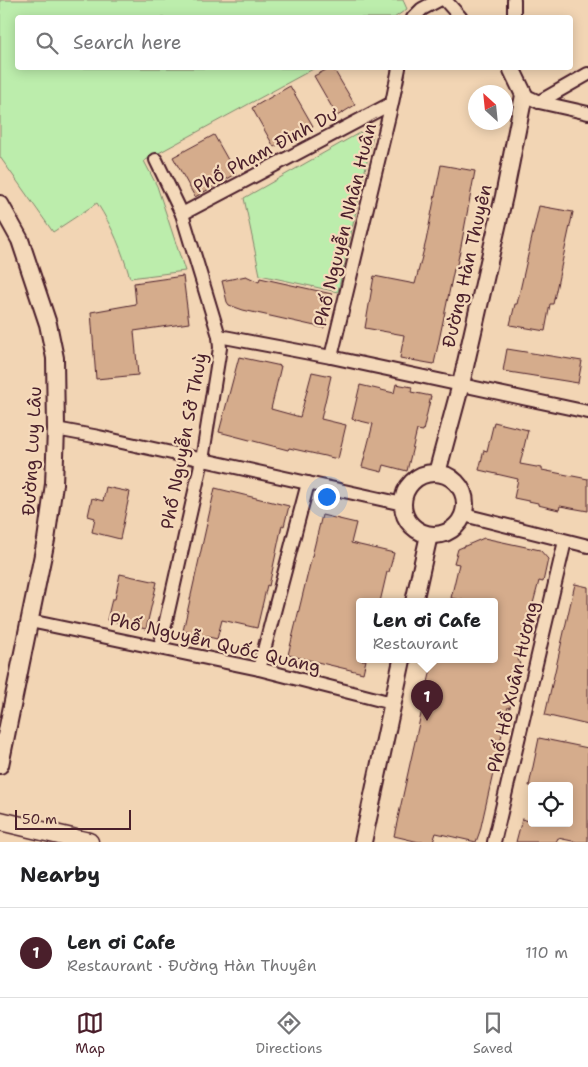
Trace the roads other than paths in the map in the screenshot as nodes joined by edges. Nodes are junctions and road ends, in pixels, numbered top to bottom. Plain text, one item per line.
1 (439, 0) edge
2 (444, 0) edge
3 (514, 0) edge
4 (416, 15) edge
5 (458, 15) edge
6 (514, 15) edge
7 (399, 70) edge
8 (512, 70) edge
9 (588, 74) edge
10 (524, 95) junction
11 (539, 102) junction
12 (392, 103) junction
13 (588, 113) edge
14 (156, 160) dead end
15 (0, 204) edge
16 (182, 214) junction
17 (219, 336) junction
18 (331, 357) junction
19 (461, 384) junction
20 (588, 412) edge
21 (56, 429) junction
22 (202, 460) junction
23 (437, 473) junction
24 (308, 483) junction
25 (403, 504) junction
26 (464, 515) junction
27 (429, 535) junction
28 (566, 541) junction
29 (588, 546) edge
30 (415, 598) edge
31 (30, 621) junction
32 (160, 647) junction
33 (401, 663) edge
34 (260, 669) junction
35 (392, 703) junction
36 (0, 765) edge
37 (0, 821) edge
38 (89, 842) edge
39 (363, 842) edge
40 (494, 842) edge

1 - 4 street
2 - 5 street
3 - 6 street
7 - 12 street, Phố Nguyễn Nhân Huân
8 - 10 street
9 - 11 street
10 - 11 street
10 - 19 street, Đường Hàn Thuyên
11 - 13 street
12 - 16 street, Phố Phạm Đình Dư
12 - 18 street, Phố Nguyễn Nhân Huân
14 - 16 street, Phố Nguyễn Sở Thuỳ
15 - 21 street, Đường Luy Lâu
16 - 17 street, Phố Nguyễn Sở Thuỳ
17 - 18 street
17 - 22 street, Phố Nguyễn Sở Thuỳ
18 - 19 street
19 - 20 street
19 - 23 street, Đường Hàn Thuyên
21 - 22 street
21 - 31 street, Đường Luy Lâu
22 - 24 street
22 - 32 street, Phố Nguyễn Sở Thuỳ
23 - 25 street
23 - 26 street
24 - 25 street
24 - 34 street
25 - 27 street
26 - 27 street
26 - 28 street
27 - 30 street
28 - 29 street
28 - 40 street, Phố Hồ Xuân Hương
31 - 32 street, Phố Nguyễn Quốc Quang
31 - 36 street, Đường Luy Lâu
32 - 34 street, Phố Nguyễn Quốc Quang
33 - 35 street
34 - 35 street, Phố Nguyễn Quốc Quang
35 - 39 street
37 - 38 main road

